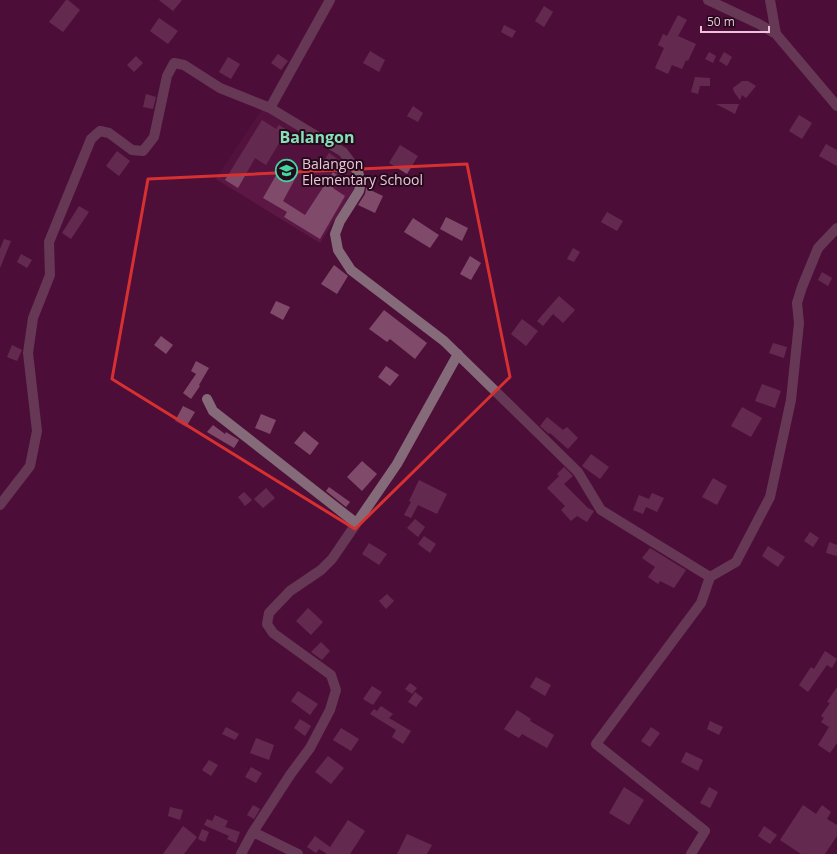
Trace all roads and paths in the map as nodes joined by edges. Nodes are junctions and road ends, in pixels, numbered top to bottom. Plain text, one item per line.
1 (330, 0) edge
2 (708, 0) edge
3 (770, 0) edge
4 (776, 34) junction
5 (837, 106) edge
6 (270, 108) junction
7 (837, 228) edge
8 (458, 354) junction
9 (207, 399) dead end
10 (0, 505) edge
11 (356, 523) junction
12 (710, 577) junction
13 (253, 832) junction
14 (241, 854) edge
15 (298, 854) edge
16 (691, 854) edge

1 - 6 street
2 - 4 street
3 - 4 street
4 - 5 street
6 - 8 street
6 - 10 street
7 - 12 street
8 - 11 street
8 - 12 street
9 - 11 street
11 - 13 street
12 - 16 street
13 - 14 street
13 - 15 street

